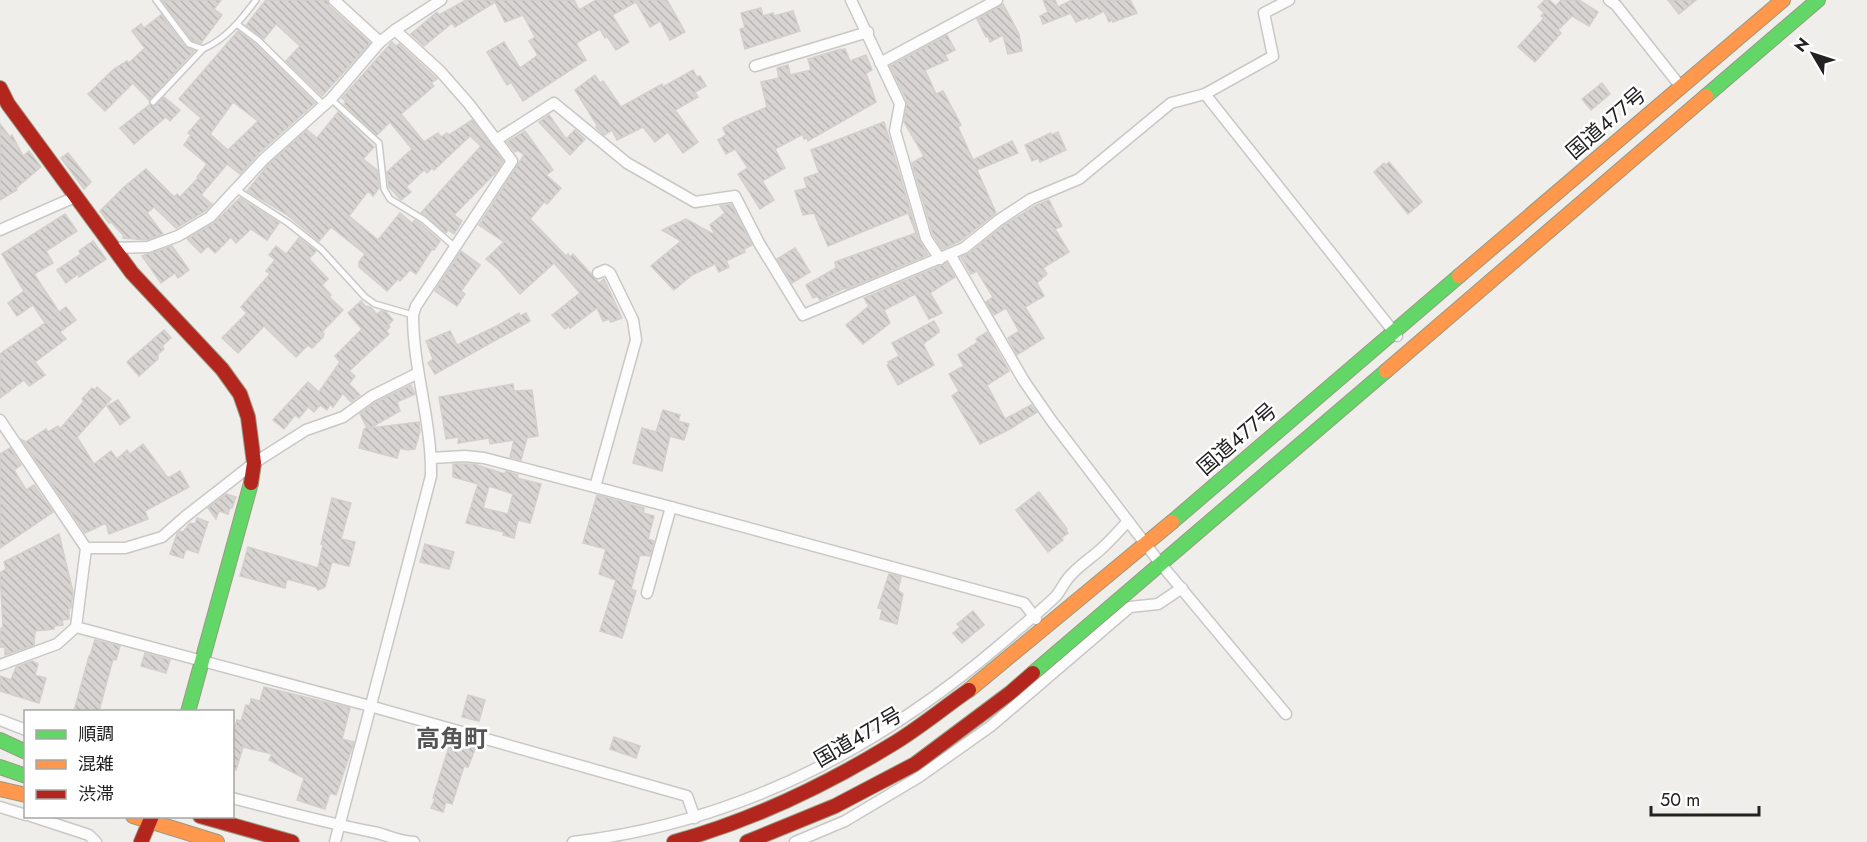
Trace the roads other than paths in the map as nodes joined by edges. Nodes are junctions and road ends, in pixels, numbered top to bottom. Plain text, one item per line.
1 (156, 0) edge
2 (256, 0) edge
3 (334, 0) edge
4 (441, 0) edge
5 (851, 0) edge
6 (997, 0) edge
7 (1288, 0) edge
8 (1609, 0) edge
9 (1782, 0) edge
10 (1818, 0) edge
11 (237, 25) junction
12 (395, 30) junction
13 (868, 32) junction
14 (380, 42) junction
15 (203, 49) junction
16 (880, 63) junction
17 (755, 66) dead end
18 (1681, 87) junction
19 (0, 88) edge
20 (1205, 94) junction
21 (153, 102) dead end
22 (328, 102) junction
23 (496, 140) junction
24 (237, 190) junction
25 (75, 197) junction
26 (0, 230) edge
27 (455, 247) junction
28 (113, 248) junction
29 (945, 256) junction
30 (598, 273) dead end
31 (412, 315) junction
32 (1394, 332) junction
33 (1408, 350) junction
34 (418, 374) junction
35 (0, 420) edge
36 (4, 435) edge
37 (431, 458) junction
38 (254, 463) junction
39 (595, 487) junction
40 (671, 507) junction
41 (1128, 521) junction
42 (1146, 544) junction
43 (86, 548) junction
44 (1160, 563) junction
45 (1182, 588) junction
46 (647, 593) dead end
47 (1034, 615) junction
48 (76, 627) junction
49 (1044, 630) junction
50 (202, 661) junction
51 (0, 665) edge
52 (370, 706) junction
53 (188, 710) edge
54 (1286, 714) dead end
55 (0, 720) edge
56 (24, 729) edge
57 (0, 740) edge
58 (24, 751) edge
59 (0, 767) edge
60 (24, 775) edge
61 (0, 789) edge
62 (24, 795) edge
63 (234, 799) edge
64 (0, 807) edge
65 (24, 814) edge
66 (37, 818) edge
67 (207, 818) edge
68 (695, 818) junction
69 (151, 819) edge
70 (339, 826) junction
71 (96, 842) edge
72 (141, 842) edge
73 (217, 842) edge
74 (292, 842) edge
75 (334, 842) edge
76 (414, 842) edge
77 (573, 842) edge
78 (674, 842) edge
79 (747, 842) edge
80 (795, 842) edge

1 - 15 lane
2 - 11 lane
3 - 14 street
4 - 12 street
5 - 13 street
6 - 16 street
7 - 20 street
8 - 18 street
9 - 18 main road, 国道477号
10 - 33 main road, 国道477号
11 - 15 lane
11 - 22 lane
12 - 14 street
12 - 23 street
13 - 16 street
13 - 17 street
14 - 22 street
15 - 21 lane
16 - 29 street
18 - 32 main road, 国道477号
19 - 25 main road
20 - 29 street
20 - 32 street
22 - 24 street
22 - 27 lane
23 - 27 street
23 - 29 street
24 - 28 street
24 - 31 lane
25 - 26 street
25 - 28 main road
27 - 31 street
28 - 38 main road
29 - 41 street
30 - 39 street
31 - 34 street
32 - 33 street
32 - 42 main road, 国道477号
33 - 44 main road, 国道477号
34 - 37 street
34 - 38 street
35 - 36 street
36 - 43 street
37 - 39 street
37 - 52 street
38 - 43 street
38 - 50 main road
39 - 40 street
40 - 46 street
40 - 47 street
41 - 42 street
41 - 47 street
42 - 44 street
42 - 49 main road, 国道477号
43 - 48 street
44 - 45 street
44 - 79 main road, 国道477号
45 - 54 street
45 - 80 street
47 - 49 street
47 - 68 street
48 - 50 street
48 - 51 street
49 - 78 main road, 国道477号
50 - 52 street
50 - 53 main road
52 - 68 street
52 - 70 street
55 - 56 street
57 - 58 main road
59 - 60 main road
61 - 62 main road
63 - 70 street
64 - 65 street
66 - 71 street
67 - 74 main road
68 - 77 street
69 - 72 main road
69 - 73 main road
70 - 75 street
70 - 76 street

